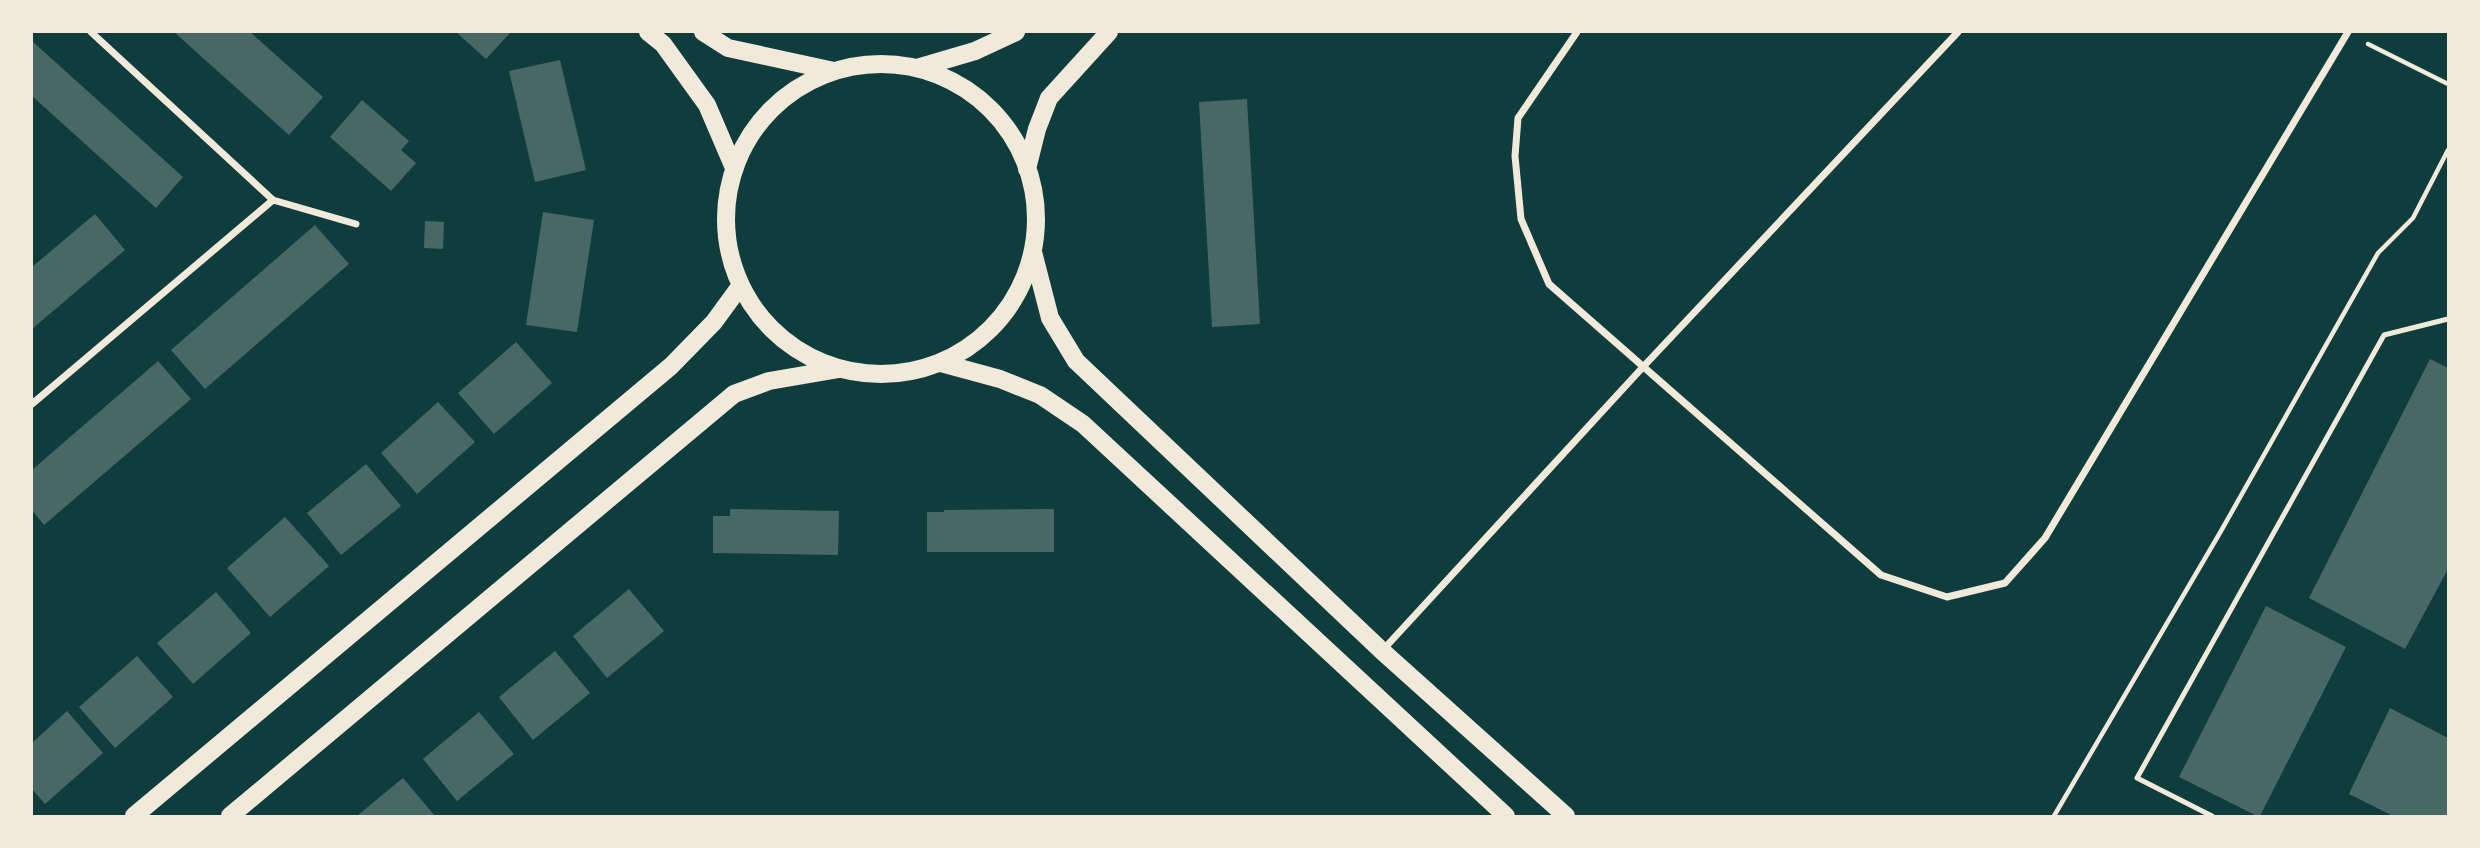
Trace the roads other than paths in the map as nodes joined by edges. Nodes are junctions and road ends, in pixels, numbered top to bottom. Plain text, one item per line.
1 (91, 32) edge
2 (648, 32) edge
3 (703, 32) edge
4 (1016, 32) edge
5 (1109, 32) edge
6 (1577, 32) edge
7 (1958, 32) edge
8 (2348, 33) edge
9 (917, 68) junction
10 (834, 71) junction
11 (734, 167) junction
12 (1027, 169) junction
13 (273, 200) junction
14 (356, 224) dead end
15 (1033, 252) junction
16 (741, 285) junction
17 (2448, 319) edge
18 (942, 363) junction
19 (1643, 367) junction
20 (839, 369) junction
21 (32, 404) edge
22 (1382, 650) junction
23 (134, 817) edge
24 (230, 817) edge
25 (1506, 817) edge
26 (1566, 817) edge
27 (2212, 817) edge

1 - 13 street
2 - 11 main road
3 - 10 main road
4 - 9 main road
5 - 12 main road
6 - 19 street
7 - 19 street
8 - 19 street
9 - 10 main road
9 - 12 main road
10 - 11 main road
11 - 16 main road
12 - 15 main road
13 - 14 street
13 - 21 street
15 - 18 main road
15 - 22 main road
16 - 20 main road
16 - 23 main road
17 - 27 lane
18 - 20 main road
18 - 25 main road
19 - 22 street
20 - 24 main road
22 - 26 main road

